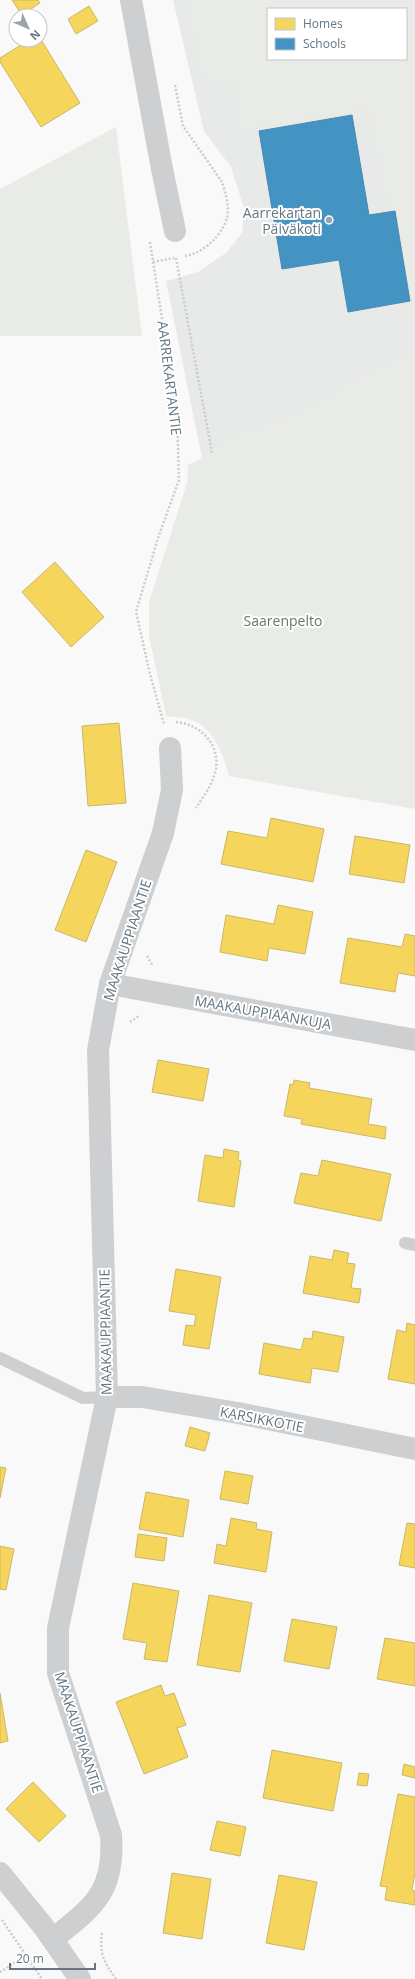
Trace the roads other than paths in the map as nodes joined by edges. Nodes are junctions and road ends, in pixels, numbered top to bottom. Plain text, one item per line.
1 (131, 0) edge
2 (175, 231) dead end
3 (170, 748) road end
4 (110, 984) junction
5 (415, 1040) edge
6 (0, 1358) edge
7 (107, 1397) junction
8 (415, 1450) edge
9 (0, 1872) edge
10 (53, 1939) junction
11 (80, 1979) edge

1 - 2 street
3 - 4 street, MAAKAUPPIAANTIE
4 - 5 street, MAAKAUPPIAANKUJA
4 - 7 street, MAAKAUPPIAANTIE
6 - 7 lane
7 - 8 street, KARSIKKOTIE
7 - 10 street, MAAKAUPPIAANTIE
9 - 10 street
10 - 11 street

